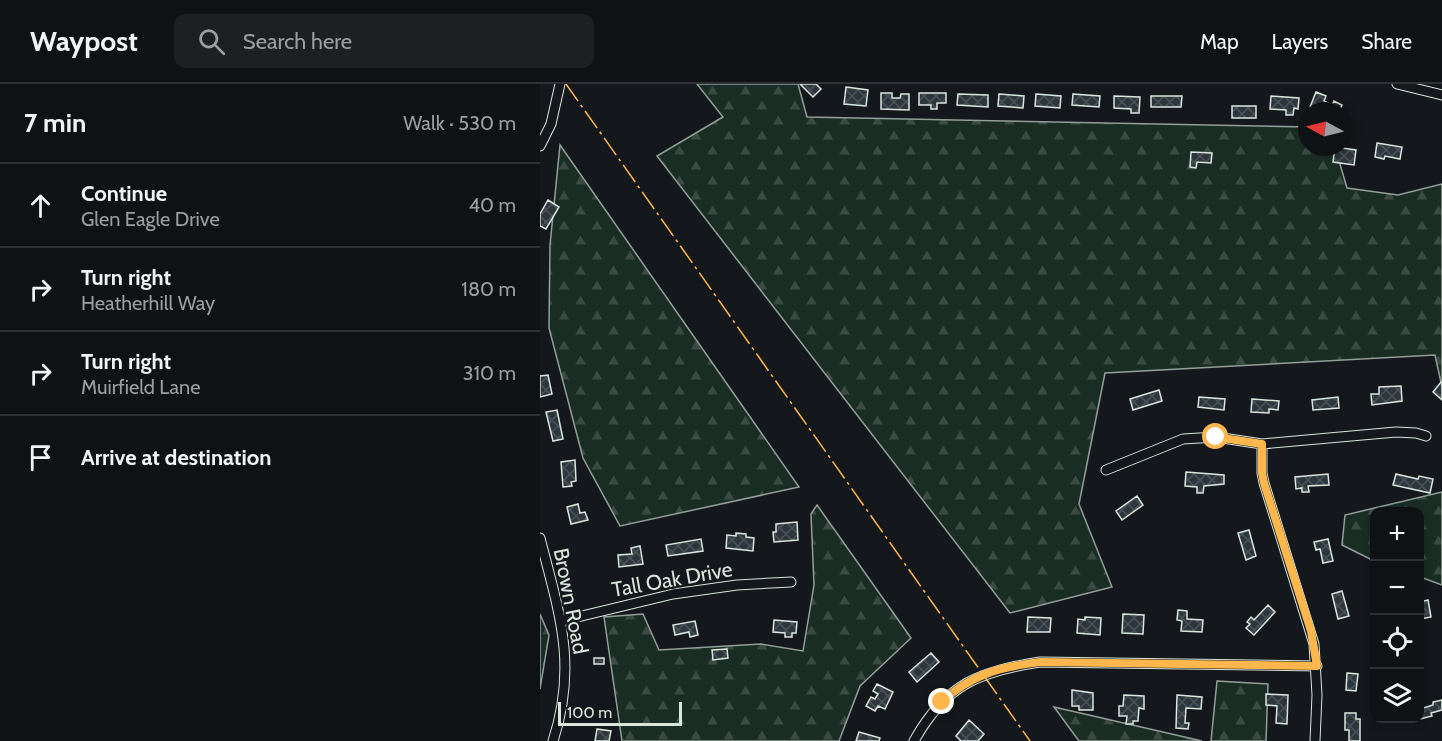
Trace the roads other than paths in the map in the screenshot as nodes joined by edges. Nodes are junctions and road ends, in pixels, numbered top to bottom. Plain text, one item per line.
1 (560, 84) edge
2 (1396, 84) edge
3 (1442, 95) edge
4 (540, 146) edge
5 (1426, 436) dead end
6 (1262, 444) junction
7 (1106, 470) dead end
8 (540, 538) edge
9 (543, 561) edge
10 (791, 582) dead end
11 (561, 621) junction
12 (1317, 666) junction
13 (553, 741) edge
14 (914, 741) edge
15 (1315, 741) edge

1 - 4 street
2 - 3 street
5 - 6 street
6 - 7 street
6 - 12 street
8 - 9 street, Brown Road
9 - 11 street, Brown Road
10 - 11 street, Tall Oak Drive
11 - 13 street, Brown Road
12 - 14 street
12 - 15 street

